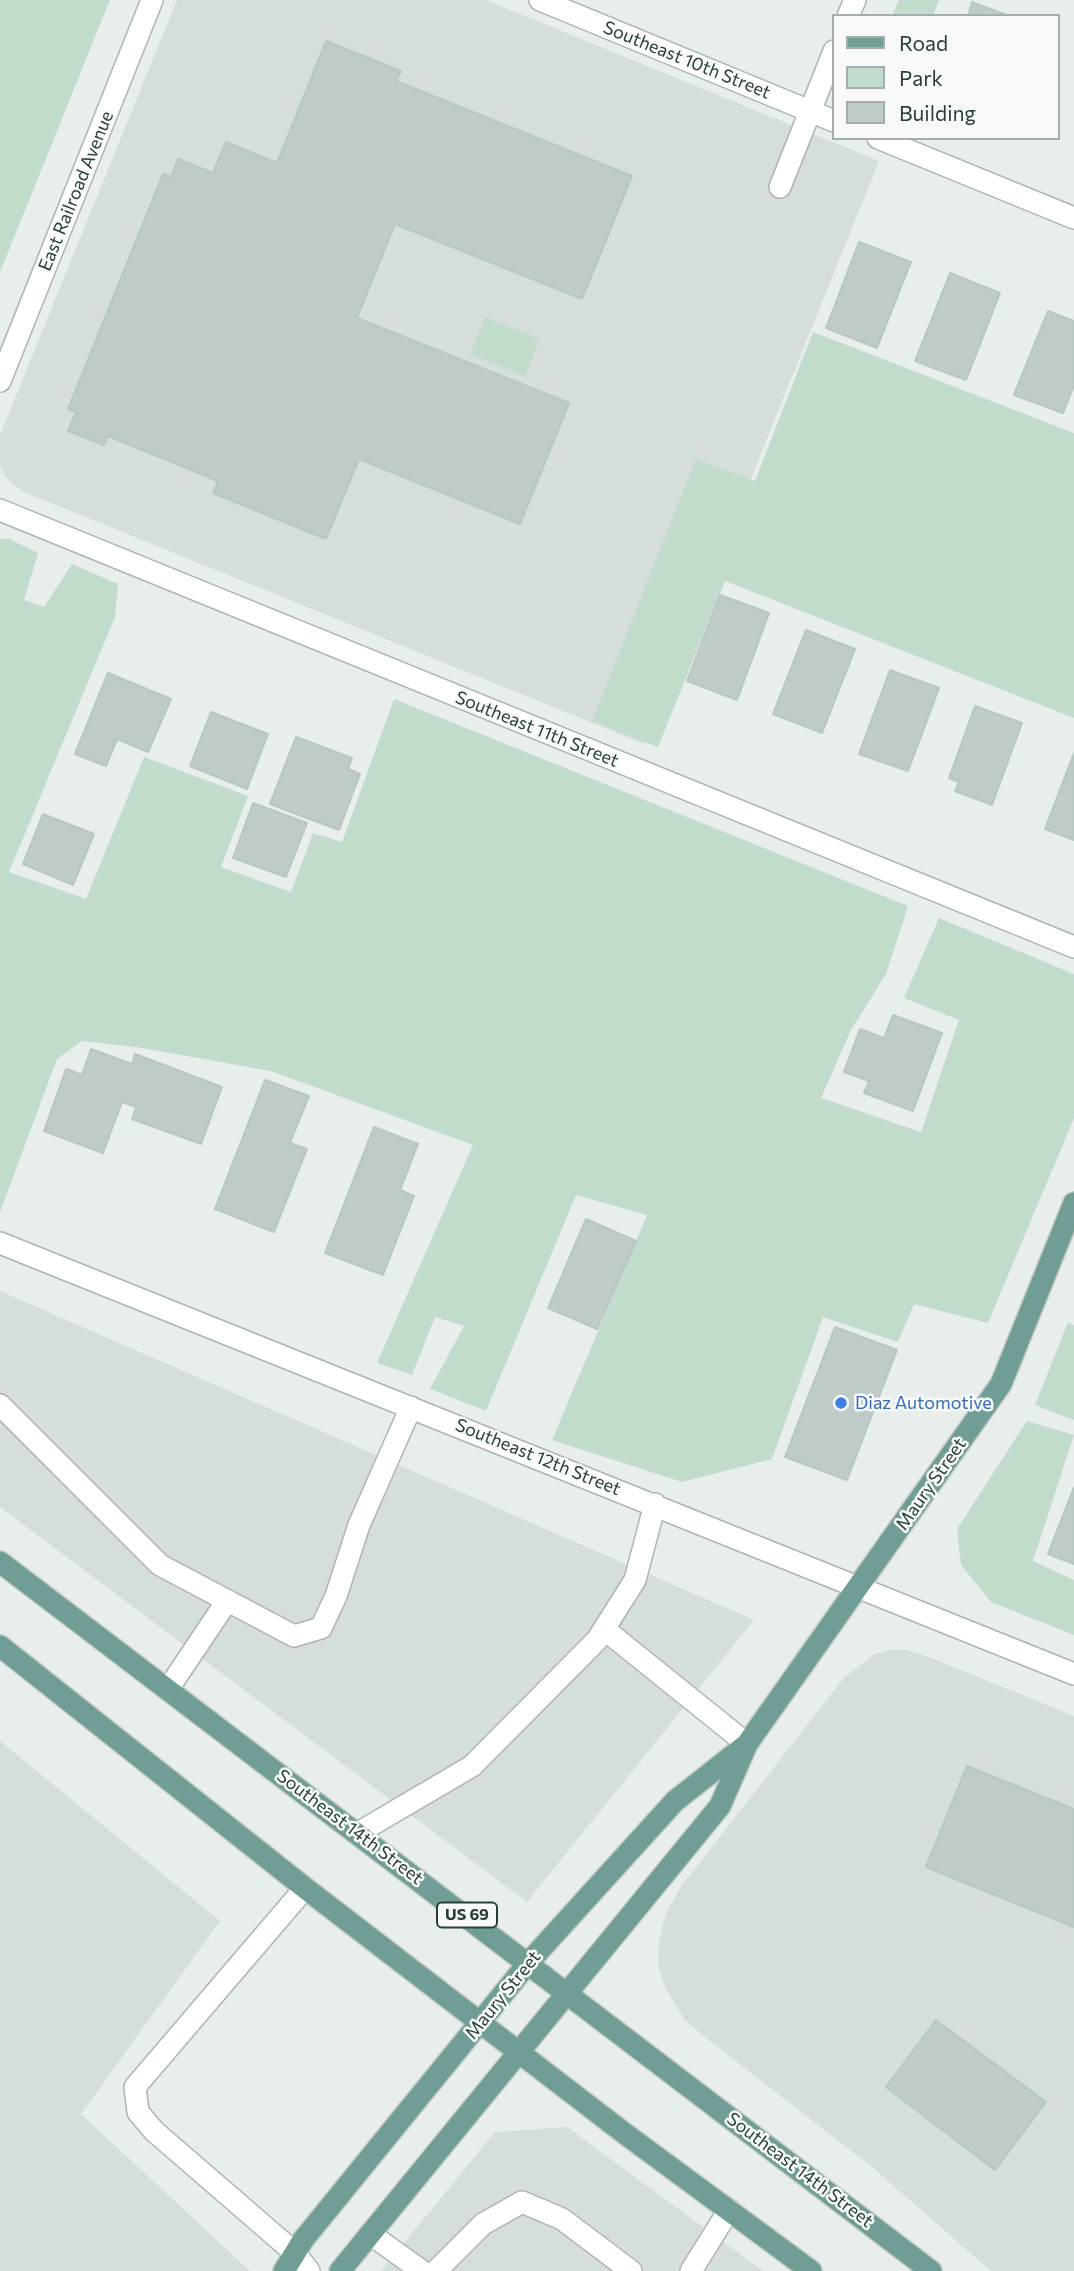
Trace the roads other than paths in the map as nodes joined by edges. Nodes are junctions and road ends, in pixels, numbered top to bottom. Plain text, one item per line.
1 (152, 0) edge
2 (540, 0) edge
3 (832, 56) edge
4 (810, 111) junction
5 (832, 120) edge
6 (883, 140) edge
7 (780, 187) dead end
8 (1074, 218) edge
9 (0, 381) edge
10 (0, 510) edge
11 (1074, 947) edge
12 (1074, 1203) edge
13 (0, 1243) edge
14 (0, 1405) edge
15 (411, 1407) junction
16 (655, 1504) junction
17 (0, 1562) edge
18 (860, 1586) junction
19 (227, 1601) junction
20 (604, 1629) junction
21 (0, 1646) edge
22 (1074, 1674) edge
23 (168, 1689) junction
24 (747, 1744) junction
25 (358, 1833) junction
26 (305, 1888) junction
27 (529, 1962) junction
28 (568, 1992) junction
29 (480, 2023) junction
30 (518, 2052) junction
31 (729, 2210) junction
32 (370, 2234) junction
33 (290, 2262) edge
34 (309, 2271) edge
35 (340, 2271) edge
36 (422, 2271) edge
37 (436, 2271) edge
38 (631, 2271) edge
39 (691, 2271) edge
40 (811, 2271) edge
41 (932, 2271) edge

1 - 9 street, East Railroad Avenue
2 - 4 street, Southeast 10th Street
3 - 4 street
4 - 5 street, Southeast 10th Street
4 - 7 street
6 - 8 street
10 - 11 street, Southeast 11th Street
12 - 18 main road, Maury Street
13 - 15 street, Southeast 12th Street
14 - 19 street
15 - 16 street, Southeast 12th Street
15 - 19 street
16 - 18 street, Southeast 12th Street
16 - 20 street
17 - 23 main road, Southeast 14th Street / US 69
18 - 22 street, Southeast 12th Street
18 - 24 main road, Maury Street
19 - 23 street
20 - 24 street
20 - 25 street
21 - 26 main road
23 - 25 main road, Southeast 14th Street / US 69
24 - 27 main road, Maury Street
24 - 28 main road, Maury Street
25 - 27 main road, Southeast 14th Street / US 69
26 - 29 main road
26 - 33 street
27 - 28 main road, Southeast 14th Street / US 69
27 - 29 main road, Maury Street
28 - 30 main road, Maury Street
28 - 41 main road, Southeast 14th Street / US 69
29 - 30 main road
29 - 33 main road, Maury Street
30 - 31 main road
30 - 32 main road, Maury Street
31 - 39 street
31 - 40 main road
32 - 35 main road, Maury Street
32 - 36 street
33 - 34 street
37 - 38 street

